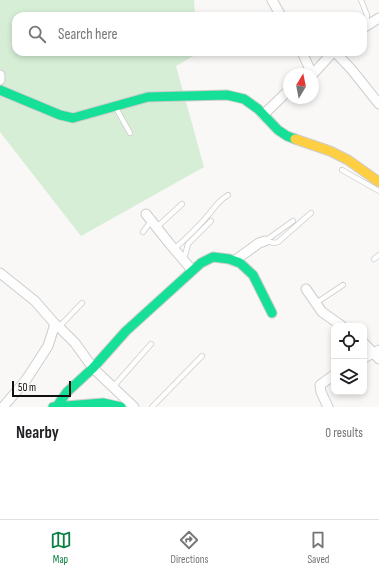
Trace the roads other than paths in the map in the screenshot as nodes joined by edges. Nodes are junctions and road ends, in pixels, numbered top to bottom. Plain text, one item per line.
1 (272, 0) edge
2 (361, 0) edge
3 (279, 12) edge
4 (366, 12) edge
5 (379, 18) edge
6 (367, 25) edge
7 (304, 56) edge
8 (330, 56) edge
9 (338, 56) edge
10 (309, 68) edge
11 (319, 69) edge
12 (0, 75) edge
13 (0, 80) edge
14 (0, 90) edge
15 (283, 96) edge
16 (379, 104) edge
17 (115, 107) junction
18 (264, 115) junction
19 (130, 133) dead end
20 (342, 170) dead end
21 (379, 182) edge
22 (379, 192) edge
23 (228, 195) dead end
24 (182, 204) dead end
25 (311, 213) dead end
26 (151, 220) junction
27 (211, 221) dead end
28 (293, 221) dead end
29 (143, 232) dead end
30 (265, 241) junction
31 (174, 249) junction
32 (379, 255) edge
33 (183, 260) junction
34 (374, 260) dead end
35 (234, 261) junction
36 (192, 270) junction
37 (0, 273) edge
38 (343, 285) dead end
39 (306, 289) dead end
40 (82, 303) dead end
41 (316, 303) junction
42 (272, 313) dead end
43 (338, 323) edge
44 (57, 326) junction
45 (151, 344) dead end
46 (367, 346) edge
47 (377, 354) edge
48 (202, 356) dead end
49 (367, 357) edge
50 (93, 368) junction
51 (331, 378) edge
52 (113, 387) junction
53 (57, 406) edge
54 (3, 407) edge
55 (53, 407) edge
56 (121, 407) edge
57 (134, 407) edge
58 (152, 407) edge
59 (328, 407) edge

1 - 3 street
2 - 4 lane
5 - 6 street
7 - 10 street
8 - 11 street
9 - 16 street
12 - 13 street
14 - 17 street
15 - 18 street
17 - 18 street
17 - 19 lane
18 - 21 street
20 - 22 lane
23 - 31 lane
24 - 26 lane
25 - 30 lane
26 - 29 lane
26 - 31 street
27 - 33 lane
28 - 30 lane
30 - 35 street
31 - 33 street
32 - 34 lane
33 - 36 street
35 - 36 street
35 - 42 street
36 - 50 street
37 - 44 street
38 - 41 lane
39 - 41 street
40 - 44 lane
41 - 43 street
44 - 50 street
44 - 54 street
45 - 52 lane
46 - 47 street
47 - 49 street
48 - 58 lane
50 - 52 street
50 - 53 street
51 - 59 street
52 - 57 street
53 - 55 street
53 - 56 street

